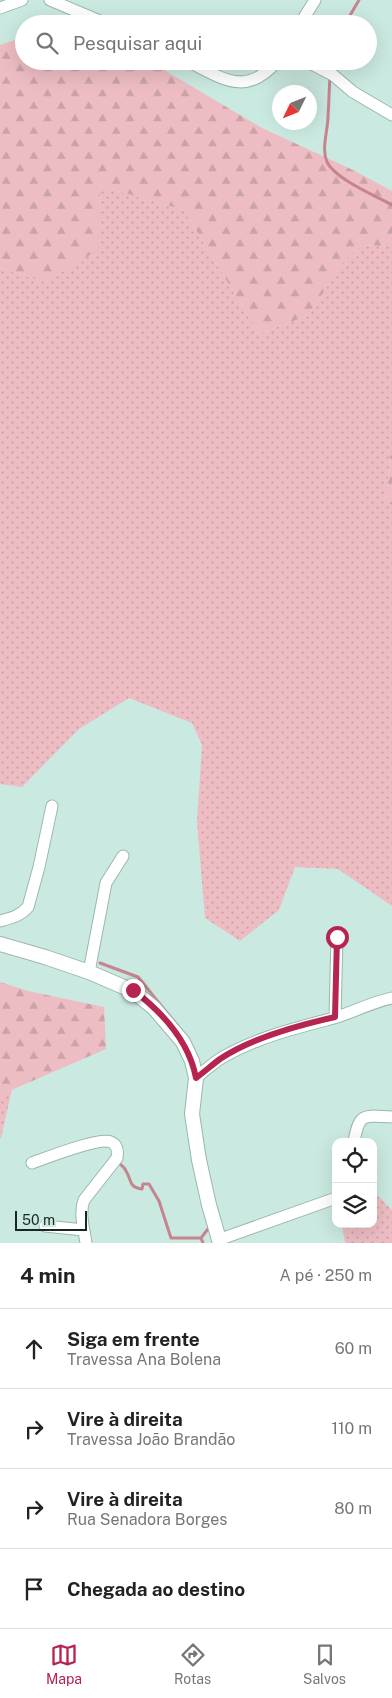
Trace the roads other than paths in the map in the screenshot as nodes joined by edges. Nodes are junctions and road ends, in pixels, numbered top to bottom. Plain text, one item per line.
1 (22, 0) edge
2 (50, 0) edge
3 (315, 0) edge
4 (0, 8) edge
5 (86, 15) edge
6 (306, 15) edge
7 (206, 70) edge
8 (268, 70) edge
9 (323, 70) edge
10 (392, 115) edge
11 (52, 806) dead end
12 (123, 856) dead end
13 (0, 920) edge
14 (337, 937) dead end
15 (0, 944) edge
16 (89, 972) junction
17 (392, 998) edge
18 (335, 1017) junction
19 (196, 1078) junction
20 (392, 1117) edge
21 (354, 1138) edge
22 (32, 1162) dead end
23 (332, 1199) edge
24 (45, 1226) dead end
25 (84, 1230) junction
26 (219, 1241) edge
27 (86, 1243) edge

1 - 4 street
2 - 5 street
3 - 6 street
7 - 8 street
9 - 10 street
11 - 13 street
12 - 16 street
14 - 18 street
15 - 16 street
16 - 19 street
17 - 18 street
18 - 19 street
19 - 26 street
20 - 21 street
22 - 25 street
23 - 26 street
24 - 25 street
25 - 27 street

